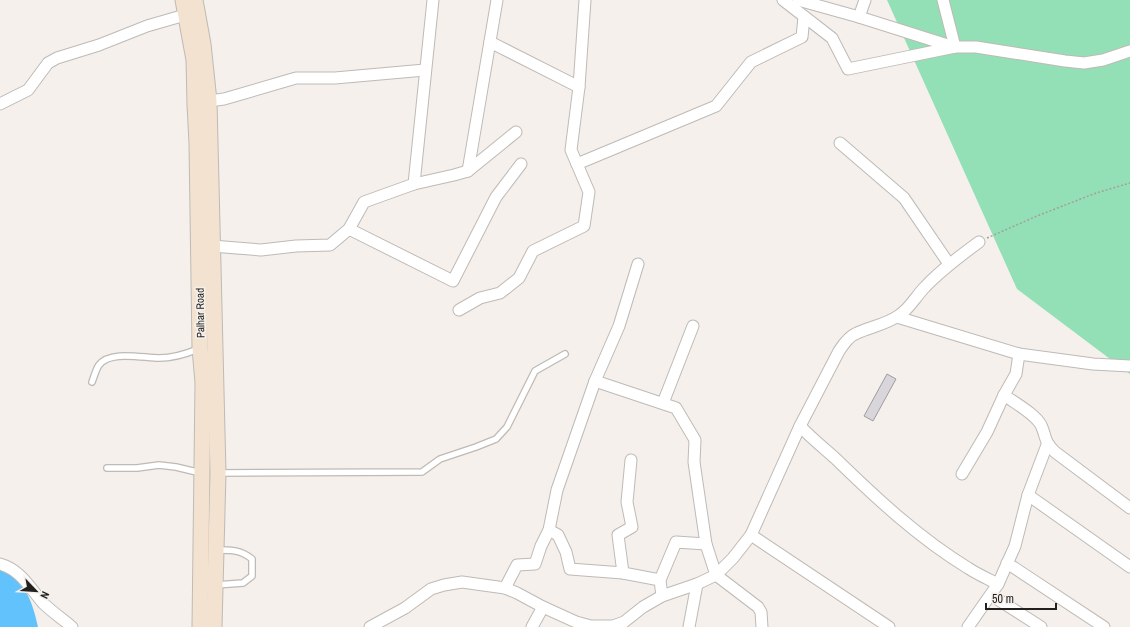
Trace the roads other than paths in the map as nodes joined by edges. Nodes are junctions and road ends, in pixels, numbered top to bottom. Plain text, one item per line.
1 (183, 0) edge
2 (195, 0) edge
3 (433, 0) edge
4 (497, 0) edge
5 (586, 0) edge
6 (783, 0) edge
7 (798, 0) edge
8 (865, 0) edge
9 (942, 0) edge
10 (185, 15) junction
11 (859, 16) junction
12 (804, 17) junction
13 (490, 42) junction
14 (954, 47) junction
15 (1130, 51) edge
16 (425, 70) junction
17 (579, 87) junction
18 (210, 101) junction
19 (0, 104) edge
20 (516, 132) dead end
21 (840, 143) dead end
22 (521, 164) dead end
23 (577, 164) junction
24 (468, 171) junction
25 (414, 184) junction
26 (349, 229) junction
27 (979, 242) road end
28 (212, 246) junction
29 (638, 264) dead end
30 (949, 264) junction
31 (459, 310) dead end
32 (897, 317) junction
33 (693, 326) dead end
34 (200, 348) junction
35 (565, 354) dead end
36 (1019, 354) junction
37 (1130, 366) edge
38 (595, 381) junction
39 (92, 382) dead end
40 (1004, 395) junction
41 (663, 403) junction
42 (800, 426) junction
43 (1048, 445) junction
44 (631, 460) dead end
45 (107, 468) dead end
46 (202, 473) junction
47 (218, 473) junction
48 (962, 474) dead end
49 (1028, 495) junction
50 (1129, 506) edge
51 (549, 530) junction
52 (751, 535) junction
53 (706, 544) junction
54 (215, 550) junction
55 (1007, 563) junction
56 (0, 564) edge
57 (1130, 567) edge
58 (623, 573) junction
59 (716, 575) junction
60 (660, 580) junction
61 (697, 584) junction
62 (998, 584) junction
63 (215, 586) junction
64 (505, 588) junction
65 (991, 595) junction
66 (662, 596) junction
67 (543, 607) junction
68 (623, 624) edge
69 (72, 627) edge
70 (200, 627) edge
71 (214, 627) edge
72 (370, 627) edge
73 (532, 627) edge
74 (689, 627) edge
75 (762, 627) edge
76 (889, 627) edge
77 (968, 627) edge
78 (1040, 627) edge
79 (1104, 627) edge

1 - 10 main road, Palhar Road
2 - 18 main road, Palhar Road
3 - 16 street
4 - 13 street
5 - 17 street
6 - 12 street
7 - 11 street
8 - 11 street
9 - 14 street
10 - 19 street
10 - 34 main road, Palhar Road
11 - 14 street
12 - 14 street
12 - 23 street
13 - 17 street
13 - 24 street
14 - 15 street
16 - 18 street
16 - 25 street
17 - 23 street
18 - 28 main road, Palhar Road
20 - 24 street
21 - 30 street
22 - 26 street
23 - 31 street
24 - 25 street
25 - 26 street
26 - 28 street
27 - 30 street
28 - 47 main road, Palhar Road
29 - 38 street
30 - 32 street
32 - 36 street
32 - 42 street
33 - 41 street
34 - 39 lane
34 - 46 main road, Palhar Road
35 - 47 lane
36 - 37 street
36 - 40 street
38 - 41 street
38 - 51 street
40 - 43 street
40 - 48 street
41 - 53 street
42 - 52 street
42 - 62 street
43 - 49 street
43 - 50 street
44 - 58 street
45 - 46 lane
46 - 47 lane
46 - 70 main road, Palhar Road
47 - 54 main road, Palhar Road
49 - 55 street
49 - 57 street
51 - 58 street
51 - 64 street
52 - 59 street
52 - 76 street
53 - 59 street
53 - 60 street
54 - 63 main road, Palhar Road
54 - 63 lane
55 - 62 street
55 - 79 street
56 - 69 street
58 - 60 street
59 - 61 street
59 - 75 street
60 - 66 street
61 - 66 street
61 - 74 street
62 - 65 street
63 - 71 main road, Palhar Road
64 - 67 street
64 - 72 street
65 - 77 street
65 - 78 street
66 - 68 street
67 - 68 street
67 - 73 street

